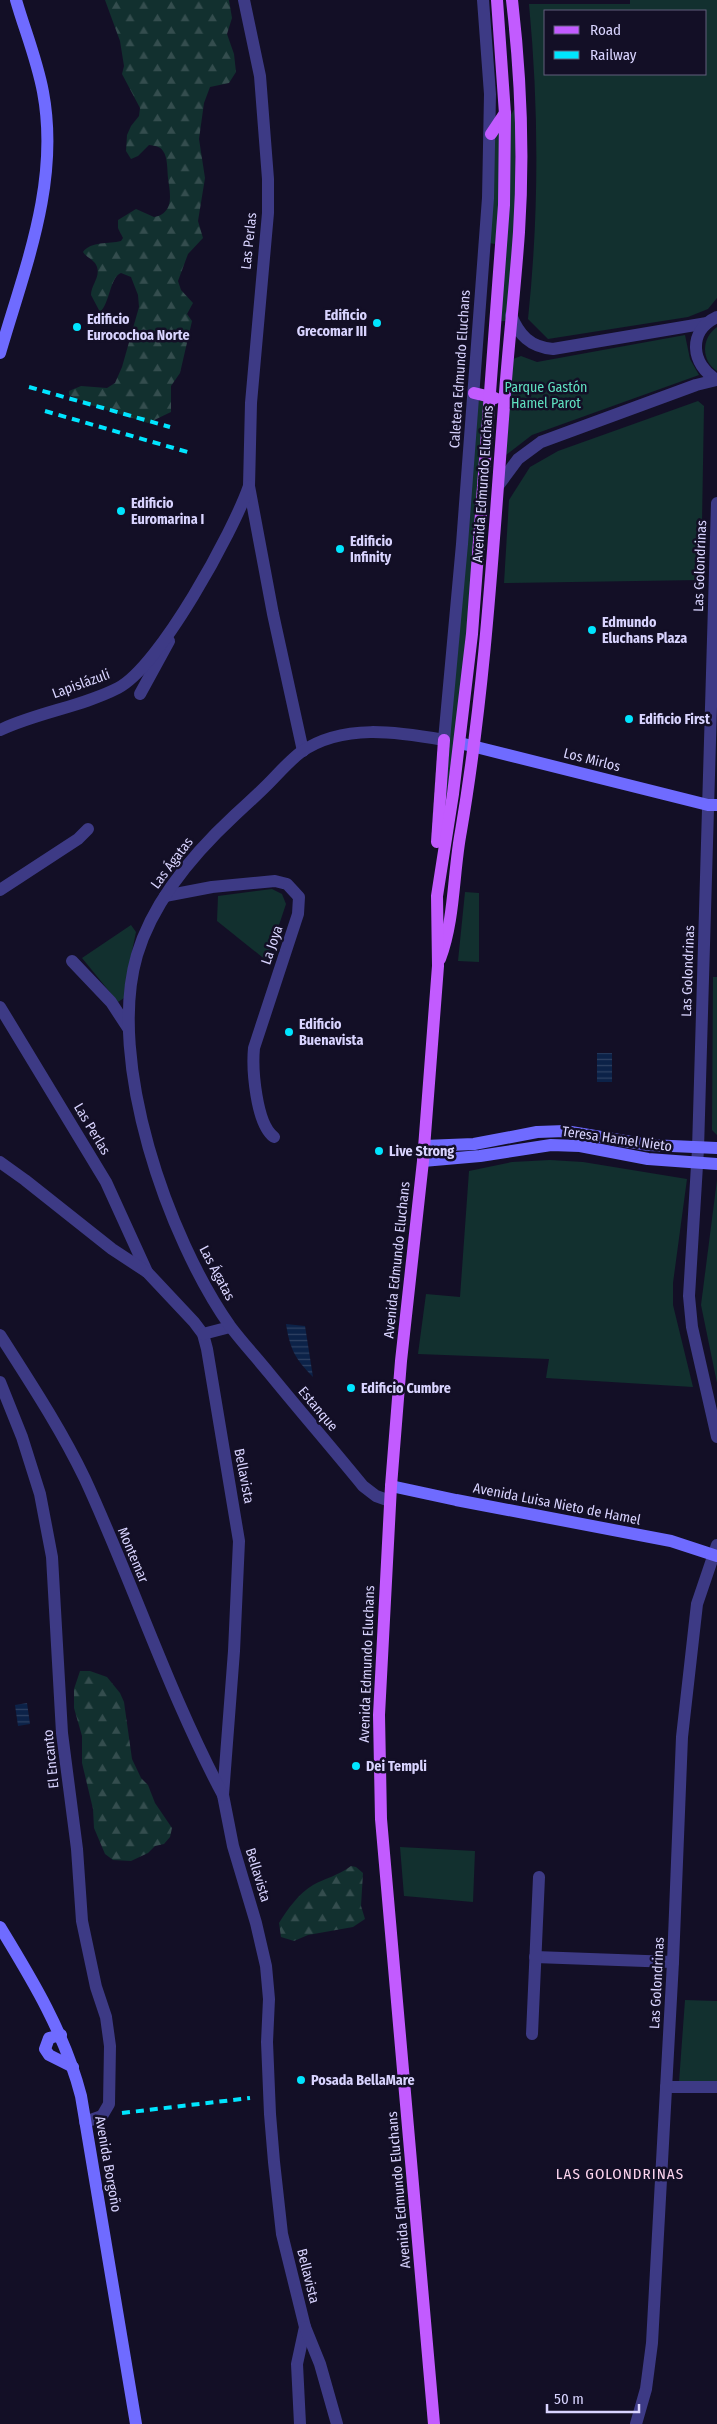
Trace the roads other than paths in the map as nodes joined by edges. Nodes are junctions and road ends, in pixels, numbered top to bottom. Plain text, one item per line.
1 (16, 0) edge
2 (244, 0) edge
3 (483, 0) edge
4 (496, 0) edge
5 (512, 0) edge
6 (519, 81) junction
7 (504, 114) junction
8 (491, 134) junction
9 (510, 315) junction
10 (712, 320) edge
11 (0, 353) edge
12 (717, 380) edge
13 (474, 393) junction
14 (489, 395) junction
15 (504, 407) junction
16 (249, 486) junction
17 (498, 486) junction
18 (717, 503) edge
19 (177, 623) junction
20 (140, 694) dead end
21 (0, 730) edge
22 (444, 740) junction
23 (460, 743) junction
24 (474, 746) junction
25 (303, 751) junction
26 (712, 805) edge
27 (88, 829) dead end
28 (439, 877) junction
29 (0, 890) edge
30 (165, 896) junction
31 (72, 961) dead end
32 (438, 966) junction
33 (0, 1007) edge
34 (128, 1029) junction
35 (274, 1137) dead end
36 (424, 1146) junction
37 (717, 1148) edge
38 (698, 1149) junction
39 (423, 1161) junction
40 (0, 1162) edge
41 (698, 1164) junction
42 (717, 1164) edge
43 (147, 1272) junction
44 (230, 1327) junction
45 (202, 1334) junction
46 (0, 1335) edge
47 (0, 1382) edge
48 (717, 1437) edge
49 (391, 1486) junction
50 (390, 1501) junction
51 (716, 1552) edge
52 (223, 1796) junction
53 (539, 1877) dead end
54 (0, 1927) edge
55 (535, 1957) junction
56 (673, 1962) junction
57 (532, 2034) dead end
58 (60, 2035) junction
59 (74, 2068) junction
60 (666, 2087) junction
61 (717, 2087) edge
62 (85, 2122) junction
63 (305, 2327) junction
64 (136, 2424) edge
65 (300, 2424) edge
66 (337, 2424) edge
67 (434, 2424) edge
68 (636, 2424) edge

1 - 11 main road
2 - 16 street, Las Perlas
3 - 8 street, Caletera Edmundo Eluchans
4 - 7 main road, Avenida Edmundo Eluchans
5 - 6 main road, Avenida Edmundo Eluchans
6 - 7 main road
6 - 9 main road, Avenida Edmundo Eluchans
7 - 8 main road
7 - 14 main road, Avenida Edmundo Eluchans
8 - 13 street, Caletera Edmundo Eluchans
9 - 10 street
9 - 15 main road, Avenida Edmundo Eluchans
10 - 12 street
12 - 17 street
13 - 14 main road
13 - 22 street, Caletera Edmundo Eluchans
14 - 15 main road
14 - 23 main road, Avenida Edmundo Eluchans
15 - 17 main road, Avenida Edmundo Eluchans
16 - 19 street, Lapislázuli
16 - 25 street
17 - 24 main road, Avenida Edmundo Eluchans
18 - 26 street, Las Golondrinas
19 - 20 street, Lapislázuli
19 - 21 street, Lapislázuli
22 - 25 street, Las Ágatas
22 - 28 main road
23 - 24 main road, Los Mirlos
23 - 28 main road, Avenida Edmundo Eluchans
24 - 26 main road, Los Mirlos
24 - 32 main road, Avenida Edmundo Eluchans
25 - 30 street, Las Ágatas
26 - 38 street, Las Golondrinas
27 - 29 street
28 - 32 main road, Avenida Edmundo Eluchans
30 - 34 street, Las Ágatas
30 - 35 street, La Joya
31 - 34 street, Las Ágatas
32 - 36 main road, Avenida Edmundo Eluchans
33 - 43 street, Las Perlas
34 - 44 street, Las Ágatas
36 - 38 main road, Teresa Hamel Nieto
36 - 39 main road, Avenida Edmundo Eluchans
37 - 38 main road, Teresa Hamel Nieto
38 - 41 street, Las Golondrinas
39 - 41 main road, Teresa Hamel Nieto
39 - 49 main road, Avenida Edmundo Eluchans
40 - 43 street, Bellavista
41 - 42 main road, Teresa Hamel Nieto
41 - 48 street, Las Golondrinas
43 - 45 street, Bellavista
44 - 45 street
44 - 50 street, Estanque
45 - 52 street, Bellavista
46 - 52 street, Montemar
47 - 62 street, El Encanto
49 - 50 main road, Avenida Edmundo Eluchans
49 - 51 main road, Avenida Luisa Nieto de Hamel
50 - 67 main road, Avenida Edmundo Eluchans
51 - 56 street, Las Golondrinas
52 - 63 street, Bellavista
53 - 55 street
54 - 58 main road, Avenida Borgoño
55 - 56 street
55 - 57 street
56 - 60 street, Las Golondrinas
58 - 59 main road, Avenida Borgoño
58 - 59 main road
59 - 62 main road, Avenida Borgoño
60 - 61 street
60 - 68 street, Las Golondrinas
62 - 64 main road, Avenida Borgoño
63 - 65 street, Bellavista
63 - 66 street

